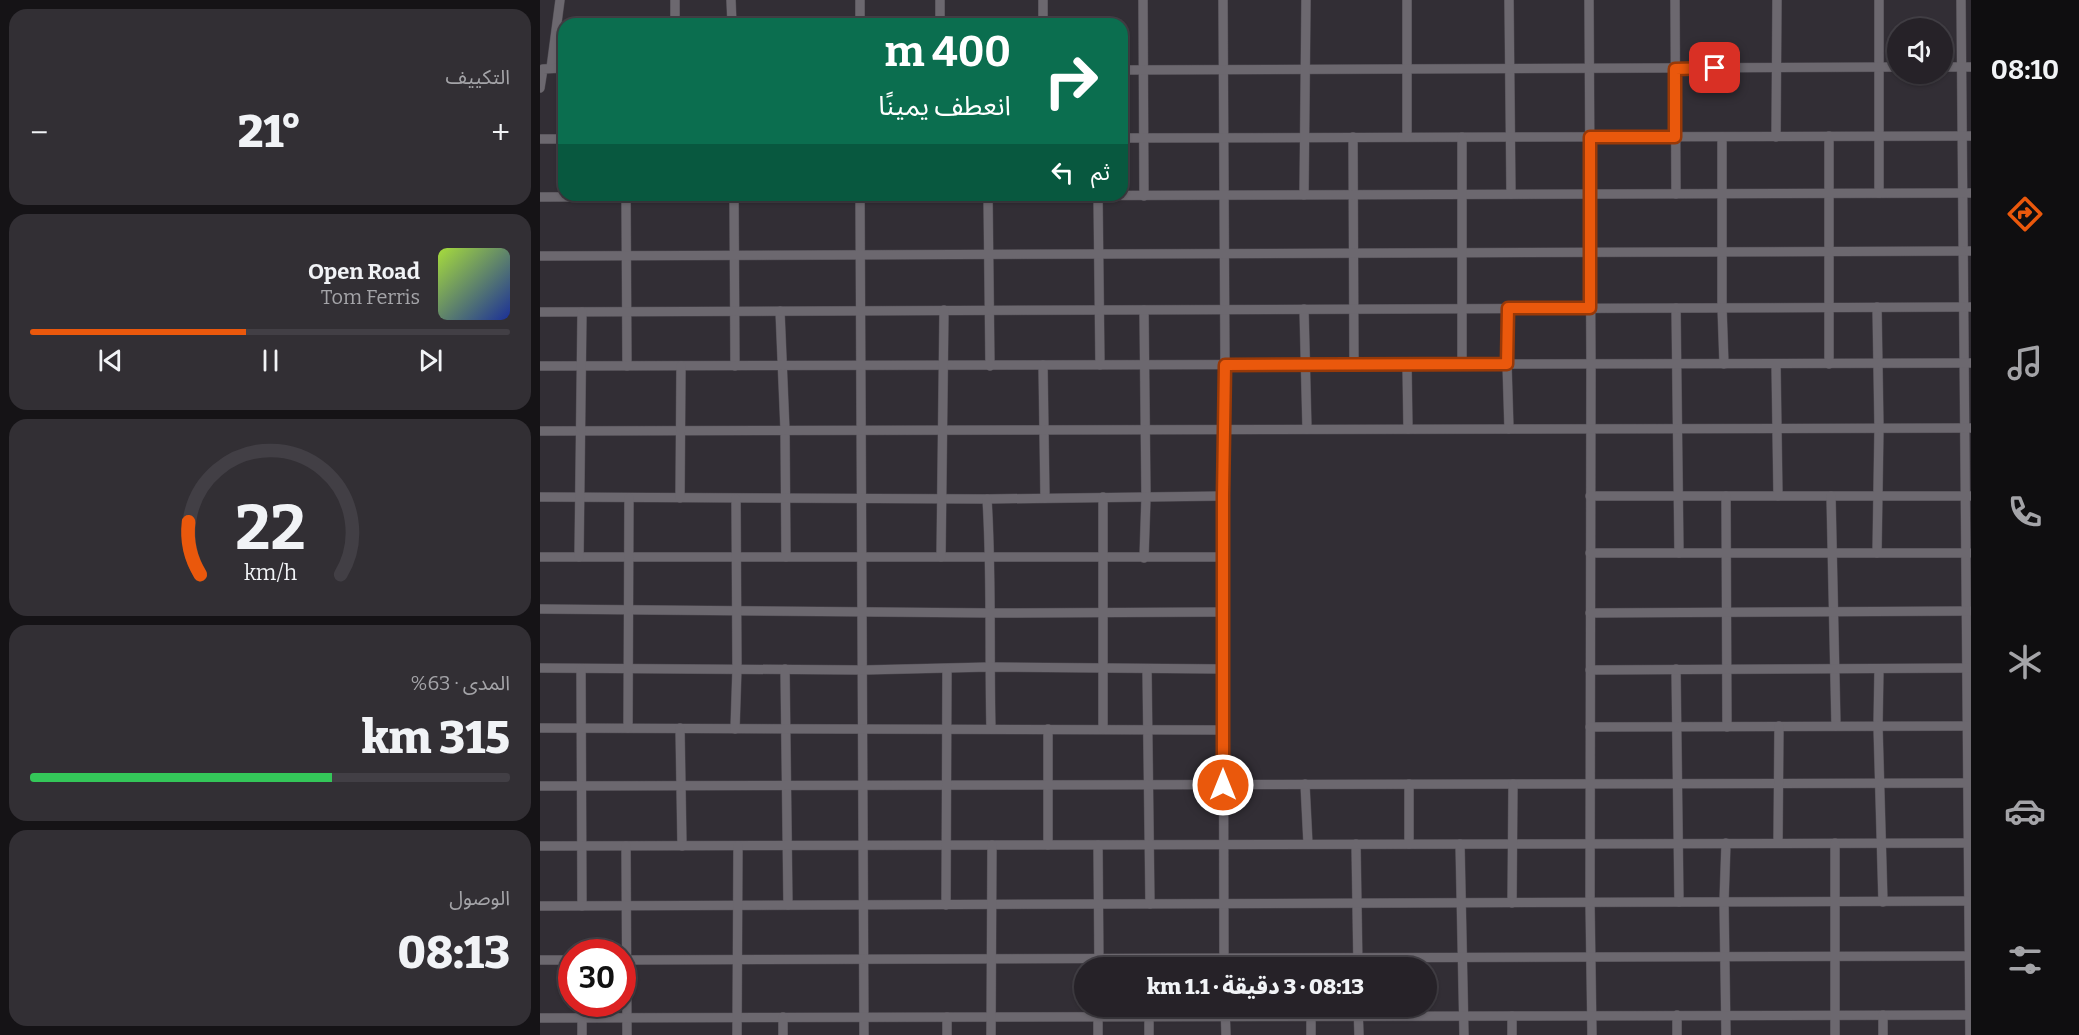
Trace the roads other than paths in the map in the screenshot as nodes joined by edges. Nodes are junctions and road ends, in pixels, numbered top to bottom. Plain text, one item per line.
1 (560, 0) edge
2 (675, 0) edge
3 (731, 0) edge
4 (860, 0) edge
5 (940, 0) edge
6 (1043, 0) edge
7 (1143, 0) edge
8 (1223, 0) edge
9 (1306, 0) edge
10 (1407, 0) edge
11 (1509, 0) edge
12 (1589, 0) edge
13 (1675, 0) edge
14 (1777, 0) edge
15 (1879, 0) edge
16 (1961, 0) edge
17 (675, 18) edge
18 (732, 18) edge
19 (860, 18) edge
20 (940, 18) edge
21 (1043, 18) edge
22 (1879, 67) junction
23 (1887, 67) edge
24 (1966, 67) edge
25 (545, 68) edge
26 (1775, 68) junction
27 (1406, 69) junction
28 (1509, 69) junction
29 (1589, 69) junction
30 (1675, 69) junction
31 (1128, 70) edge
32 (1143, 70) junction
33 (1224, 70) junction
34 (1304, 70) junction
35 (540, 88) edge
36 (1776, 136) junction
37 (1829, 136) junction
38 (1879, 136) junction
39 (1967, 136) edge
40 (1353, 137) junction
41 (1407, 137) junction
42 (1462, 137) junction
43 (1510, 137) junction
44 (1590, 137) junction
45 (1675, 137) junction
46 (1722, 137) junction
47 (1128, 138) edge
48 (1143, 138) junction
49 (1224, 138) junction
50 (1303, 138) junction
51 (540, 139) edge
52 (558, 139) edge
53 (1829, 193) junction
54 (1879, 193) junction
55 (1967, 193) edge
56 (1511, 194) junction
57 (1590, 194) junction
58 (1676, 194) junction
59 (1722, 194) junction
60 (1224, 195) junction
61 (1304, 195) junction
62 (1353, 195) junction
63 (1463, 195) junction
64 (1128, 196) edge
65 (1144, 196) junction
66 (540, 198) edge
67 (558, 198) edge
68 (626, 201) edge
69 (734, 201) edge
70 (860, 201) edge
71 (988, 201) edge
72 (1098, 201) edge
73 (1967, 251) edge
74 (1590, 252) junction
75 (1722, 252) junction
76 (1829, 252) junction
77 (1353, 253) junction
78 (1463, 253) junction
79 (1099, 254) junction
80 (1224, 254) junction
81 (734, 255) junction
82 (860, 255) junction
83 (988, 255) junction
84 (540, 256) edge
85 (627, 256) junction
86 (1829, 307) junction
87 (1876, 307) junction
88 (1967, 307) edge
89 (1463, 308) junction
90 (1508, 308) junction
91 (1590, 308) junction
92 (1676, 308) junction
93 (1722, 308) junction
94 (1144, 309) junction
95 (1224, 309) junction
96 (1304, 309) junction
97 (1354, 309) junction
98 (860, 310) junction
99 (944, 310) junction
100 (989, 310) junction
101 (1099, 310) junction
102 (627, 311) junction
103 (734, 311) junction
104 (780, 311) junction
105 (540, 312) edge
106 (582, 312) junction
107 (1968, 363) edge
108 (1462, 364) junction
109 (1507, 364) junction
110 (1591, 364) junction
111 (1675, 364) junction
112 (1724, 364) junction
113 (1776, 364) junction
114 (1829, 364) junction
115 (1876, 364) junction
116 (1043, 365) junction
117 (1100, 365) junction
118 (1144, 365) junction
119 (1225, 365) junction
120 (1305, 365) junction
121 (1354, 365) junction
122 (1407, 365) junction
123 (540, 366) edge
124 (581, 366) junction
125 (627, 366) junction
126 (681, 366) junction
127 (735, 366) junction
128 (782, 366) junction
129 (862, 366) junction
130 (944, 366) junction
131 (990, 366) junction
132 (1677, 428) junction
133 (1776, 428) junction
134 (1879, 428) junction
135 (1968, 428) edge
136 (1224, 429) junction
137 (1307, 429) junction
138 (1408, 429) junction
139 (1509, 429) junction
140 (1590, 429) junction
141 (680, 430) junction
142 (785, 430) junction
143 (861, 430) junction
144 (944, 430) junction
145 (1045, 430) junction
146 (1145, 430) junction
147 (540, 431) edge
148 (579, 431) junction
149 (1223, 496) junction
150 (1590, 496) junction
151 (1678, 496) junction
152 (1726, 496) junction
153 (1778, 496) junction
154 (1831, 496) junction
155 (1878, 496) junction
156 (1968, 496) edge
157 (540, 497) edge
158 (1103, 497) junction
159 (1146, 497) junction
160 (580, 498) junction
161 (629, 498) junction
162 (680, 498) junction
163 (942, 498) junction
164 (1045, 498) junction
165 (736, 499) junction
166 (785, 499) junction
167 (863, 499) junction
168 (987, 499) junction
169 (1590, 553) junction
170 (1679, 553) junction
171 (1726, 553) junction
172 (1831, 553) junction
173 (1877, 553) junction
174 (1968, 553) edge
175 (863, 556) junction
176 (991, 556) junction
177 (540, 557) edge
178 (579, 557) junction
179 (629, 557) junction
180 (735, 557) junction
181 (786, 557) junction
182 (941, 557) junction
183 (1102, 557) junction
184 (1224, 557) junction
185 (1144, 558) junction
186 (540, 609) edge
187 (629, 610) junction
188 (736, 611) junction
189 (1103, 611) junction
190 (1969, 611) edge
191 (863, 612) junction
192 (1224, 612) junction
193 (1726, 612) junction
194 (1833, 612) junction
195 (992, 613) junction
196 (1590, 613) junction
197 (989, 667) junction
198 (737, 668) junction
199 (1969, 668) edge
200 (540, 669) edge
201 (581, 669) junction
202 (629, 669) junction
203 (785, 669) junction
204 (947, 669) junction
205 (1103, 669) junction
206 (1147, 669) junction
207 (1224, 669) junction
208 (1590, 669) junction
209 (1676, 669) junction
210 (1727, 669) junction
211 (1835, 669) junction
212 (1879, 669) junction
213 (864, 670) junction
214 (1779, 726) junction
215 (1836, 726) junction
216 (1878, 726) junction
217 (1969, 726) edge
218 (1590, 727) junction
219 (1676, 727) junction
220 (1727, 727) junction
221 (540, 728) edge
222 (581, 728) junction
223 (628, 728) junction
224 (680, 728) junction
225 (786, 728) junction
226 (864, 728) junction
227 (735, 729) junction
228 (947, 729) junction
229 (991, 729) junction
230 (1048, 729) junction
231 (1103, 729) junction
232 (1148, 729) junction
233 (1224, 730) junction
234 (1778, 783) junction
235 (1880, 783) junction
236 (1969, 783) edge
237 (1305, 784) junction
238 (1409, 784) junction
239 (1513, 784) junction
240 (1590, 784) junction
241 (1677, 784) junction
242 (946, 785) junction
243 (1048, 785) junction
244 (1148, 785) junction
245 (1223, 785) junction
246 (540, 786) edge
247 (581, 786) junction
248 (680, 786) junction
249 (786, 786) junction
250 (863, 786) junction
251 (1678, 843) junction
252 (1726, 843) junction
253 (1778, 843) junction
254 (1835, 843) junction
255 (1880, 843) junction
256 (1969, 843) edge
257 (1223, 844) junction
258 (1308, 844) junction
259 (1356, 844) junction
260 (1409, 844) junction
261 (1460, 844) junction
262 (1513, 844) junction
263 (1590, 844) junction
264 (946, 845) junction
265 (992, 845) junction
266 (1048, 845) junction
267 (1098, 845) junction
268 (1149, 845) junction
269 (540, 846) edge
270 (581, 846) junction
271 (626, 846) junction
272 (682, 846) junction
273 (738, 846) junction
274 (788, 846) junction
275 (863, 846) junction
276 (1970, 901) edge
277 (1678, 902) junction
278 (1724, 902) junction
279 (1835, 902) junction
280 (1883, 902) junction
281 (1357, 903) junction
282 (1461, 903) junction
283 (1512, 903) junction
284 (1590, 903) junction
285 (1099, 904) junction
286 (1150, 904) junction
287 (1223, 904) junction
288 (788, 905) junction
289 (863, 905) junction
290 (946, 905) junction
291 (992, 905) junction
292 (540, 906) edge
293 (582, 906) junction
294 (626, 906) junction
295 (738, 906) junction
296 (625, 939) edge
297 (1970, 956) edge
298 (1099, 957) edge
299 (1224, 957) edge
300 (1358, 957) edge
301 (1591, 957) junction
302 (1724, 957) junction
303 (1835, 957) junction
304 (1462, 958) junction
305 (991, 959) junction
306 (1437, 959) edge
307 (540, 960) edge
308 (558, 960) edge
309 (636, 960) edge
310 (738, 960) junction
311 (863, 960) junction
312 (1074, 962) edge
313 (1074, 1013) edge
314 (1437, 1015) edge
315 (1677, 1015) junction
316 (1726, 1015) junction
317 (1835, 1015) junction
318 (1883, 1015) junction
319 (1970, 1015) edge
320 (1463, 1016) junction
321 (1512, 1016) junction
322 (1592, 1016) junction
323 (783, 1017) junction
324 (864, 1017) junction
325 (947, 1017) junction
326 (992, 1017) junction
327 (1098, 1017) edge
328 (1149, 1017) edge
329 (1226, 1017) edge
330 (1311, 1017) edge
331 (1358, 1017) edge
332 (540, 1018) edge
333 (582, 1018) junction
334 (627, 1018) junction
335 (738, 1018) junction
336 (582, 1035) edge
337 (627, 1035) edge
338 (738, 1035) edge
339 (783, 1035) edge
340 (864, 1035) edge
341 (947, 1035) edge
342 (991, 1035) edge
343 (1098, 1035) edge
344 (1149, 1035) edge
345 (1226, 1035) edge
346 (1311, 1035) edge
347 (1359, 1035) edge
348 (1464, 1035) edge
349 (1512, 1035) edge
350 (1592, 1035) edge
351 (1677, 1035) edge
352 (1726, 1035) edge
353 (1835, 1035) edge
354 (1883, 1035) edge
355 (1970, 1035) edge

1 - 25 street
2 - 17 street
3 - 18 street
4 - 19 street
5 - 20 street
6 - 21 street
7 - 32 street
8 - 33 street
9 - 34 street
10 - 27 street
11 - 28 street
12 - 29 street
13 - 30 street
14 - 26 street
15 - 22 street
16 - 24 street
22 - 23 street
22 - 26 street
22 - 38 street
24 - 39 street
25 - 35 street
26 - 30 street
26 - 36 street
27 - 28 street
27 - 34 street
27 - 41 street
28 - 29 street
28 - 43 street
29 - 30 street
29 - 44 street
30 - 45 street
31 - 32 street
32 - 33 street
32 - 48 street
33 - 34 street
33 - 49 street
34 - 50 street
36 - 37 street
36 - 46 street
37 - 38 street
37 - 53 street
38 - 39 street
38 - 54 street
39 - 55 street
40 - 41 street
40 - 50 street
40 - 62 street
41 - 42 street
42 - 43 street
42 - 63 street
43 - 44 street
43 - 56 street
44 - 45 street
44 - 57 street
45 - 46 street
45 - 58 street
46 - 59 street
47 - 48 street
48 - 49 street
48 - 65 street
49 - 50 street
49 - 60 street
50 - 61 street
51 - 52 street
53 - 54 street
53 - 59 street
53 - 76 street
54 - 55 street
55 - 73 street
56 - 57 street
56 - 63 street
57 - 58 street
57 - 74 street
58 - 59 street
59 - 75 street
60 - 61 street
60 - 65 street
60 - 80 street
61 - 62 street
62 - 63 street
62 - 77 street
63 - 78 street
64 - 65 street
66 - 67 street
68 - 85 street
69 - 81 street
70 - 82 street
71 - 83 street
72 - 79 street
73 - 76 street
73 - 88 street
74 - 75 street
74 - 78 street
74 - 91 street
75 - 76 street
75 - 93 street
76 - 86 street
77 - 78 street
77 - 80 street
77 - 97 street
78 - 89 street
79 - 80 street
79 - 83 street
79 - 101 street
80 - 95 street
81 - 82 street
81 - 85 street
81 - 103 street
82 - 83 street
82 - 98 street
83 - 100 street
84 - 85 street
85 - 102 street
86 - 87 street
86 - 93 street
86 - 114 street
87 - 88 street
87 - 115 street
88 - 107 street
89 - 90 street
89 - 97 street
89 - 108 street
90 - 91 street
90 - 109 street
91 - 92 street
91 - 110 street
92 - 93 street
92 - 111 street
93 - 112 street
94 - 95 street
94 - 101 street
94 - 118 street
95 - 96 street
95 - 119 street
96 - 97 street
96 - 120 street
97 - 121 street
98 - 99 street
98 - 104 street
98 - 129 street
99 - 100 street
99 - 130 street
100 - 101 street
100 - 131 street
101 - 117 street
102 - 103 street
102 - 106 street
102 - 125 street
103 - 104 street
103 - 127 street
104 - 128 street
105 - 106 street
106 - 124 street
107 - 115 street
107 - 135 street
108 - 109 street
108 - 122 street
109 - 110 street
109 - 139 street
110 - 111 street
110 - 140 street
111 - 112 street
111 - 132 street
112 - 113 street
113 - 114 street
113 - 133 street
114 - 115 street
115 - 134 street
116 - 117 street
116 - 131 street
116 - 145 street
117 - 118 street
118 - 119 street
118 - 146 street
119 - 120 street
119 - 136 street
120 - 121 street
120 - 137 street
121 - 122 street
122 - 138 street
123 - 124 street
124 - 125 street
124 - 148 street
125 - 126 street
126 - 127 street
126 - 141 street
127 - 128 street
128 - 129 street
128 - 142 street
129 - 130 street
129 - 143 street
130 - 131 street
130 - 144 street
132 - 133 street
132 - 140 street
132 - 151 street
133 - 134 street
133 - 153 street
134 - 135 street
134 - 155 street
135 - 156 street
136 - 137 street
136 - 146 street
136 - 149 street
137 - 138 street
138 - 139 street
139 - 140 street
140 - 150 street
141 - 142 street
141 - 148 street
141 - 162 street
142 - 143 street
142 - 166 street
143 - 144 street
143 - 167 street
144 - 145 street
144 - 163 street
145 - 146 street
145 - 164 street
146 - 159 street
147 - 148 street
148 - 160 street
149 - 159 street
149 - 184 street
150 - 151 street
150 - 169 street
151 - 152 street
151 - 170 street
152 - 153 street
152 - 171 street
153 - 154 street
154 - 155 street
154 - 172 street
155 - 156 street
155 - 173 street
156 - 174 street
157 - 160 street
158 - 159 street
158 - 164 street
158 - 183 street
159 - 185 street
160 - 161 street
160 - 178 street
161 - 162 street
161 - 179 street
162 - 165 street
163 - 167 street
163 - 168 street
163 - 182 street
164 - 168 street
165 - 166 street
165 - 180 street
166 - 167 street
166 - 181 street
167 - 175 street
168 - 176 street
169 - 170 street
169 - 196 street
170 - 171 street
171 - 172 street
171 - 193 street
172 - 173 street
172 - 194 street
173 - 174 street
174 - 190 street
175 - 181 street
175 - 182 street
175 - 191 street
176 - 182 street
176 - 183 street
176 - 195 street
177 - 178 street
178 - 179 street
179 - 180 street
179 - 187 street
180 - 181 street
180 - 188 street
183 - 185 street
183 - 189 street
184 - 185 street
184 - 192 street
186 - 187 street
187 - 188 street
187 - 202 street
188 - 191 street
188 - 198 street
189 - 192 street
189 - 195 street
189 - 205 street
190 - 194 street
190 - 199 street
191 - 195 street
191 - 213 street
192 - 207 street
193 - 194 street
193 - 196 street
193 - 210 street
194 - 211 street
195 - 197 street
196 - 208 street
197 - 204 street
197 - 205 street
197 - 229 street
198 - 202 street
198 - 203 street
198 - 227 street
199 - 212 street
199 - 217 street
200 - 201 street
201 - 202 street
201 - 222 street
202 - 223 street
203 - 213 street
203 - 225 street
204 - 213 street
204 - 228 street
205 - 206 street
205 - 231 street
206 - 207 street
206 - 232 street
207 - 233 street
208 - 209 street
208 - 218 street
209 - 210 street
209 - 219 street
210 - 211 street
210 - 220 street
211 - 212 street
211 - 215 street
212 - 216 street
213 - 226 street
214 - 215 street
214 - 220 street
214 - 234 street
215 - 216 street
216 - 217 street
216 - 235 street
217 - 236 street
218 - 219 street
218 - 240 street
219 - 220 street
219 - 241 street
221 - 222 street
222 - 223 street
222 - 247 street
223 - 224 street
224 - 227 street
224 - 248 street
225 - 226 street
225 - 227 street
225 - 249 street
226 - 228 street
226 - 250 street
228 - 229 street
228 - 242 street
229 - 230 street
230 - 231 street
230 - 243 street
231 - 232 street
232 - 233 street
232 - 244 street
233 - 245 street
234 - 235 street
234 - 241 street
234 - 253 street
235 - 236 street
235 - 255 street
236 - 256 street
237 - 238 street
237 - 245 street
237 - 258 street
238 - 239 street
238 - 260 street
239 - 240 street
239 - 262 street
240 - 241 street
240 - 263 street
241 - 251 street
242 - 243 street
242 - 250 street
242 - 264 street
243 - 244 street
243 - 266 street
244 - 245 street
244 - 268 street
245 - 257 street
246 - 247 street
247 - 248 street
247 - 270 street
248 - 249 street
248 - 272 street
249 - 250 street
249 - 274 street
250 - 275 street
251 - 252 street
251 - 263 street
251 - 277 street
252 - 253 street
252 - 278 street
253 - 254 street
254 - 255 street
254 - 279 street
255 - 256 street
255 - 280 street
256 - 276 street
257 - 258 street
257 - 268 street
257 - 287 street
258 - 259 street
259 - 260 street
259 - 281 street
260 - 261 street
261 - 262 street
261 - 282 street
262 - 263 street
262 - 283 street
263 - 284 street
264 - 265 street
264 - 275 street
264 - 290 street
265 - 266 street
265 - 291 street
266 - 267 street
267 - 268 street
267 - 285 street
268 - 286 street
269 - 270 street
270 - 271 street
270 - 293 street
271 - 272 street
271 - 294 street
272 - 273 street
273 - 274 street
273 - 295 street
274 - 275 street
274 - 288 street
275 - 289 street
276 - 280 street
276 - 297 street
277 - 278 street
277 - 284 street
278 - 279 street
278 - 302 street
279 - 280 street
279 - 303 street
281 - 282 street
281 - 287 street
281 - 300 street
282 - 283 street
282 - 304 street
283 - 284 street
284 - 301 street
285 - 286 street
285 - 291 street
285 - 298 street
286 - 287 street
287 - 299 street
288 - 289 street
288 - 295 street
289 - 290 street
289 - 311 street
290 - 291 street
291 - 305 street
292 - 293 street
293 - 294 street
294 - 295 street
294 - 296 street
295 - 310 street
297 - 303 street
297 - 319 street
301 - 302 street
301 - 304 street
301 - 322 street
302 - 303 street
302 - 316 street
303 - 317 street
304 - 306 street
304 - 320 street
305 - 311 street
305 - 312 street
305 - 326 street
307 - 308 street
309 - 310 street
310 - 311 street
310 - 335 street
311 - 324 street
313 - 326 street
314 - 320 street
315 - 316 street
315 - 322 street
315 - 351 street
316 - 317 street
316 - 352 street
317 - 318 street
317 - 353 street
318 - 319 street
318 - 354 street
319 - 355 street
320 - 321 street
320 - 348 street
321 - 322 street
321 - 349 street
322 - 350 street
323 - 324 street
323 - 335 street
323 - 339 street
324 - 325 street
324 - 340 street
325 - 326 street
325 - 341 street
326 - 342 street
327 - 343 street
328 - 344 street
329 - 345 street
330 - 346 street
331 - 347 street
332 - 333 street
333 - 334 street
333 - 336 street
334 - 335 street
334 - 337 street
335 - 338 street

